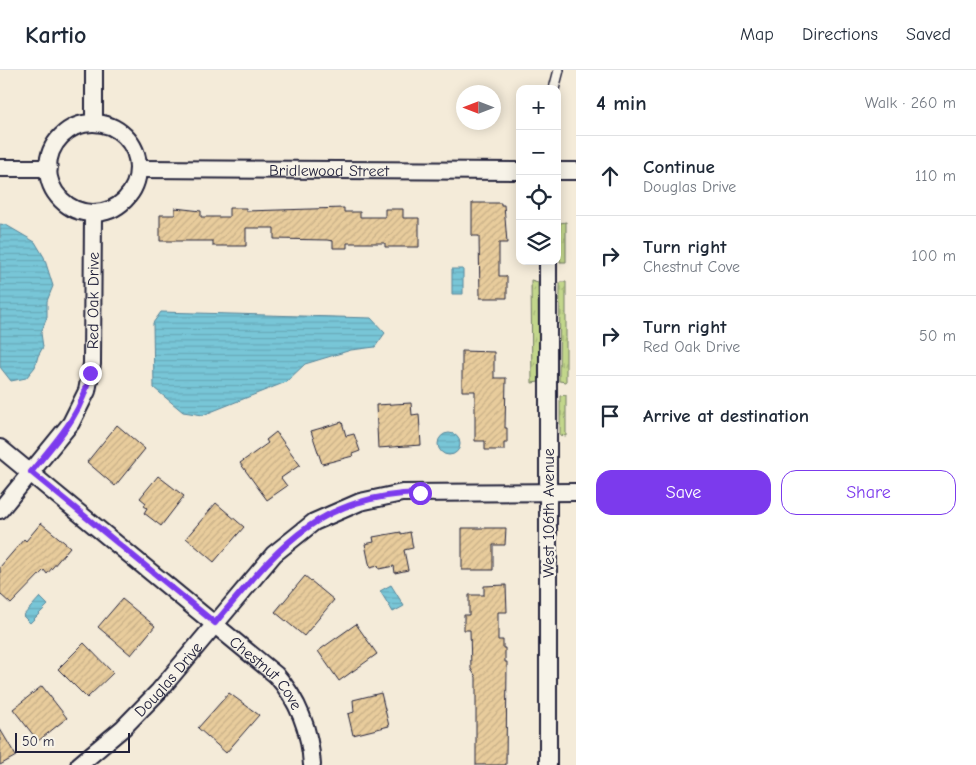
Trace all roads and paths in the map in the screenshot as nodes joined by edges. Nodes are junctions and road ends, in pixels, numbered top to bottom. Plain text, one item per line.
1 (94, 70) edge
2 (559, 70) edge
3 (555, 85) edge
4 (94, 123) junction
5 (0, 168) edge
6 (49, 168) junction
7 (138, 169) junction
8 (516, 171) edge
9 (561, 171) edge
10 (576, 171) edge
11 (93, 213) junction
12 (548, 265) edge
13 (0, 448) edge
14 (31, 472) junction
15 (548, 492) junction
16 (576, 492) edge
17 (0, 510) edge
18 (215, 623) junction
19 (79, 765) edge
20 (312, 765) edge
21 (548, 765) edge

1 - 4 street
2 - 3 lane
4 - 6 street
4 - 7 street
5 - 6 street
6 - 11 street
7 - 8 street, Bridlewood Street
7 - 11 street
9 - 10 street
11 - 14 street, Red Oak Drive
12 - 15 street, West 106th Avenue
13 - 14 street, Chestnut Cove
14 - 17 street, Red Oak Drive
14 - 18 street, Chestnut Cove
15 - 16 street, Douglas Drive
15 - 18 street, Douglas Drive
15 - 21 street, West 106th Avenue
18 - 19 street, Douglas Drive
18 - 20 street, Chestnut Cove

